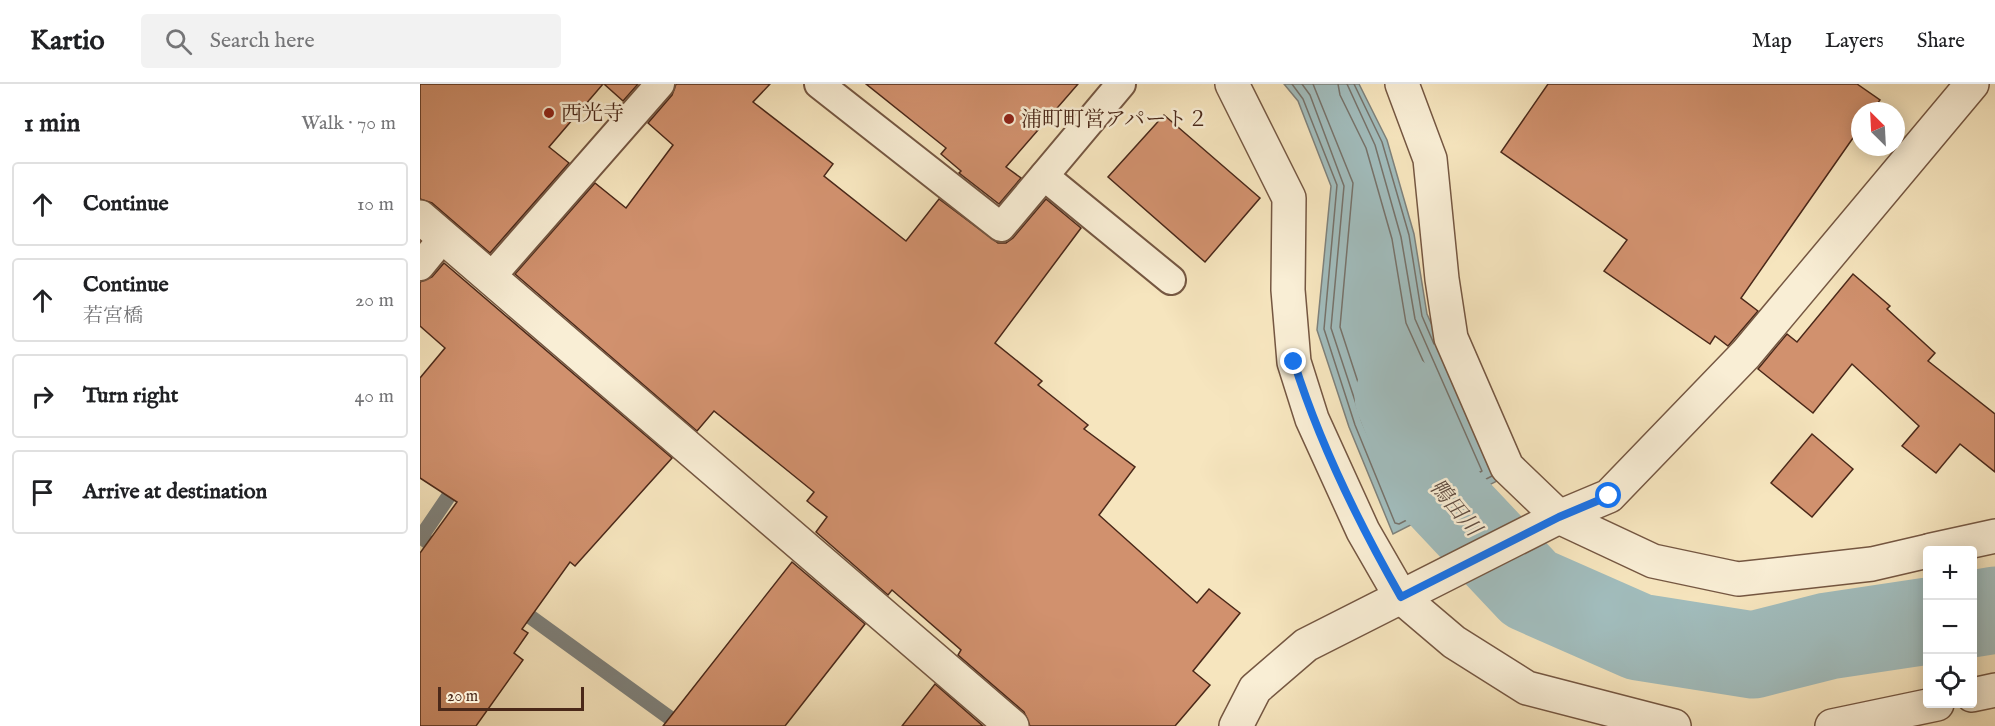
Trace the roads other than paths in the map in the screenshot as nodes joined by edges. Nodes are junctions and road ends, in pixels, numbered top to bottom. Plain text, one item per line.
1 (660, 84) edge
2 (819, 84) edge
3 (1121, 84) edge
4 (1232, 84) edge
5 (1402, 84) edge
6 (1971, 84) edge
7 (1044, 176) junction
8 (431, 228) edge
9 (420, 266) edge
10 (491, 277) junction
11 (1171, 280) dead end
12 (1559, 517) junction
13 (1995, 536) edge
14 (1951, 546) edge
15 (1923, 552) edge
16 (1401, 597) junction
17 (1995, 690) edge
18 (1977, 694) edge
19 (1923, 707) edge
20 (1012, 726) edge
21 (1236, 726) edge
22 (1674, 726) edge
23 (1832, 726) edge

1 - 10 lane
2 - 7 lane
3 - 7 lane
4 - 16 street
5 - 12 street
6 - 12 street
7 - 11 lane
8 - 9 lane
8 - 10 street
10 - 20 street
12 - 15 street
12 - 16 street
13 - 14 street
16 - 21 street
16 - 22 street
17 - 18 street
19 - 23 street

